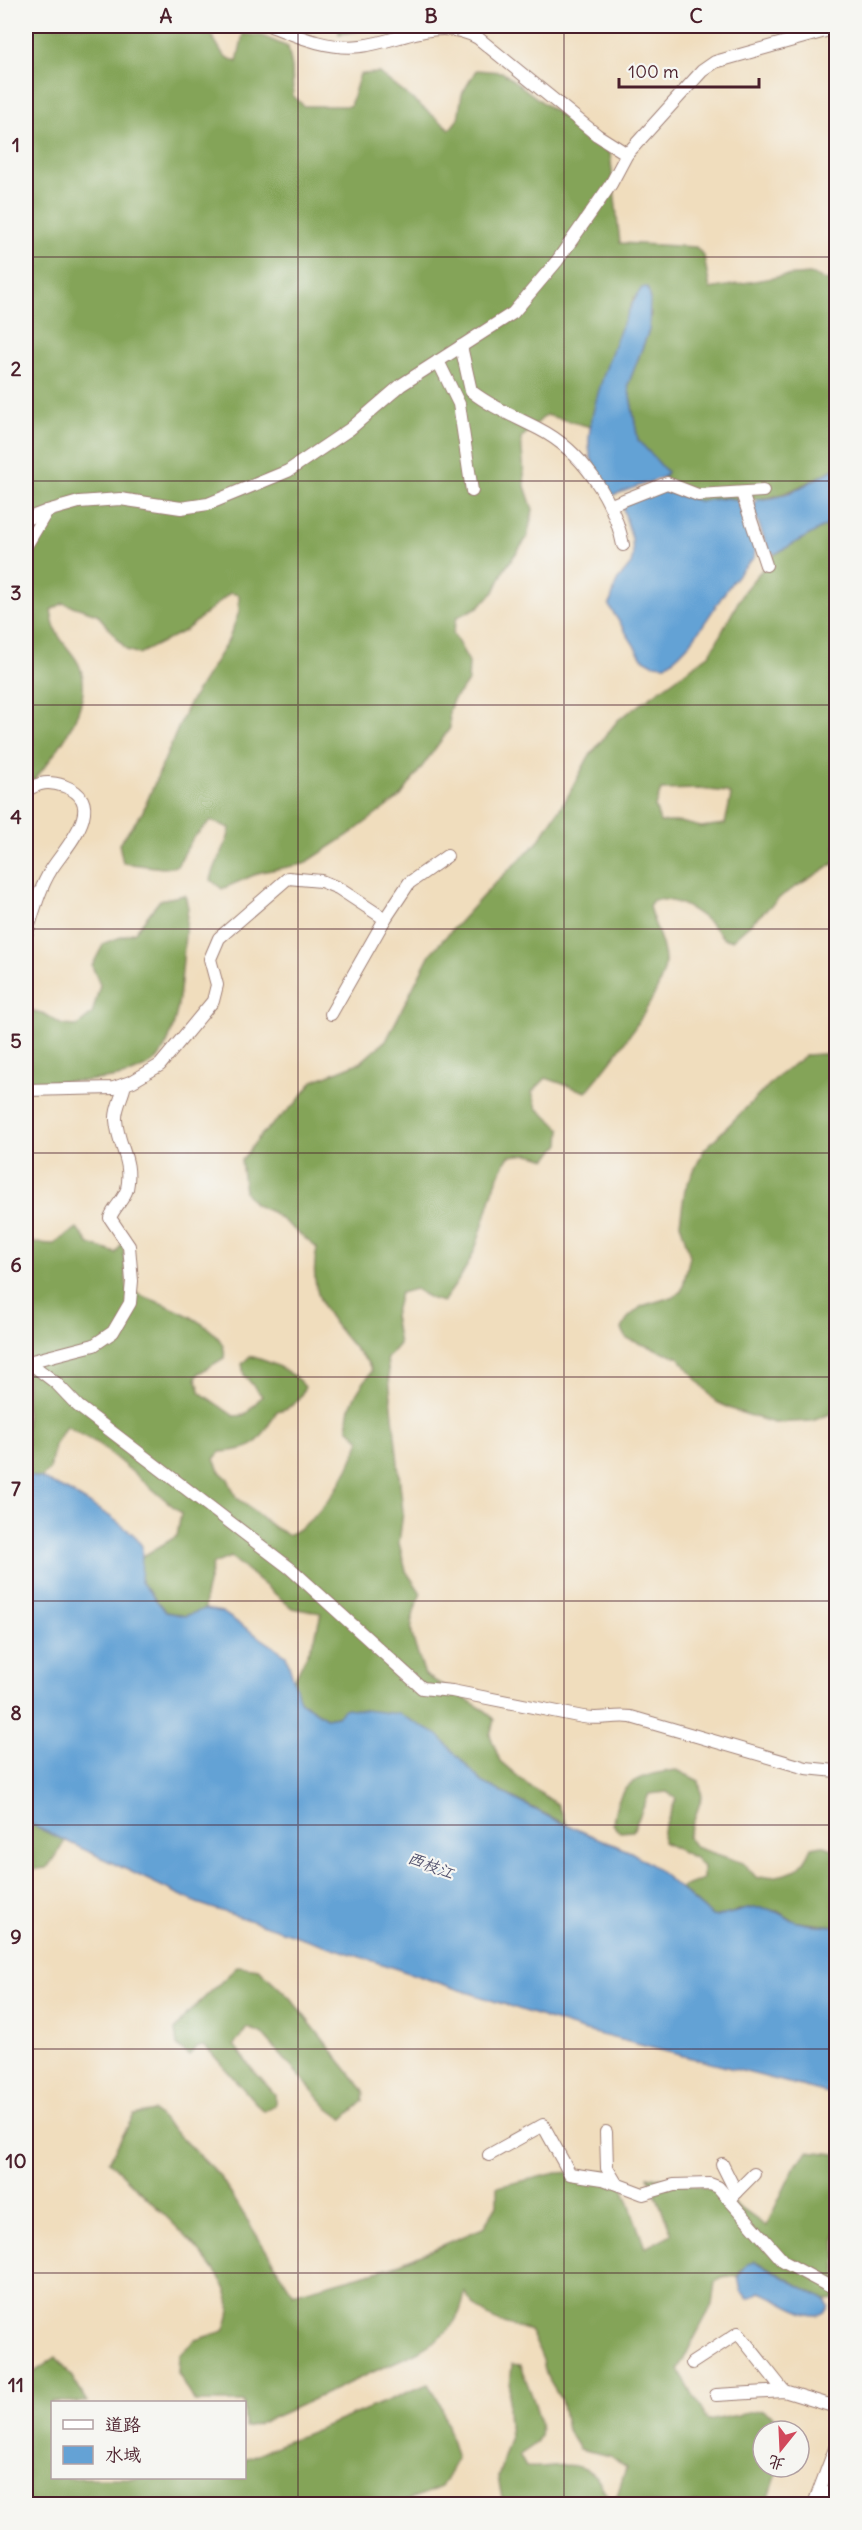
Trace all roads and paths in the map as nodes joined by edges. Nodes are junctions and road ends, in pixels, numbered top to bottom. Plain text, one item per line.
1 (271, 26) edge
2 (455, 27) edge
3 (837, 28) edge
4 (627, 154) junction
5 (461, 346) junction
6 (438, 361) junction
7 (472, 491) dead end
8 (763, 491) dead end
9 (742, 493) junction
10 (611, 505) junction
11 (47, 511) junction
12 (26, 519) edge
13 (623, 545) dead end
14 (26, 546) edge
15 (766, 565) dead end
16 (26, 791) edge
17 (447, 856) dead end
18 (385, 919) junction
19 (26, 935) edge
20 (331, 1014) dead end
21 (125, 1084) junction
22 (26, 1090) edge
23 (27, 1361) edge
24 (837, 1771) edge
25 (606, 2132) dead end
26 (489, 2155) dead end
27 (722, 2164) dead end
28 (754, 2174) dead end
29 (616, 2183) junction
30 (733, 2195) junction
31 (837, 2290) edge
32 (692, 2363) dead end
33 (784, 2391) junction
34 (716, 2395) dead end
35 (837, 2407) edge
36 (837, 2446) edge
37 (820, 2490) junction
38 (837, 2496) edge
39 (814, 2505) edge

1 - 2 street
2 - 4 street
3 - 4 street
4 - 5 street
5 - 6 street
5 - 10 street
6 - 7 street
6 - 11 street
8 - 9 street
9 - 10 street
9 - 15 street
10 - 13 street
11 - 12 street
11 - 14 street
16 - 19 street
17 - 18 street
18 - 20 street
18 - 21 street
21 - 22 street
21 - 23 street
23 - 24 street
25 - 29 street
26 - 29 street
27 - 30 street
28 - 30 street
29 - 30 street
30 - 31 street
32 - 33 street
33 - 34 street
33 - 35 street
36 - 37 street
37 - 38 street
37 - 39 street

